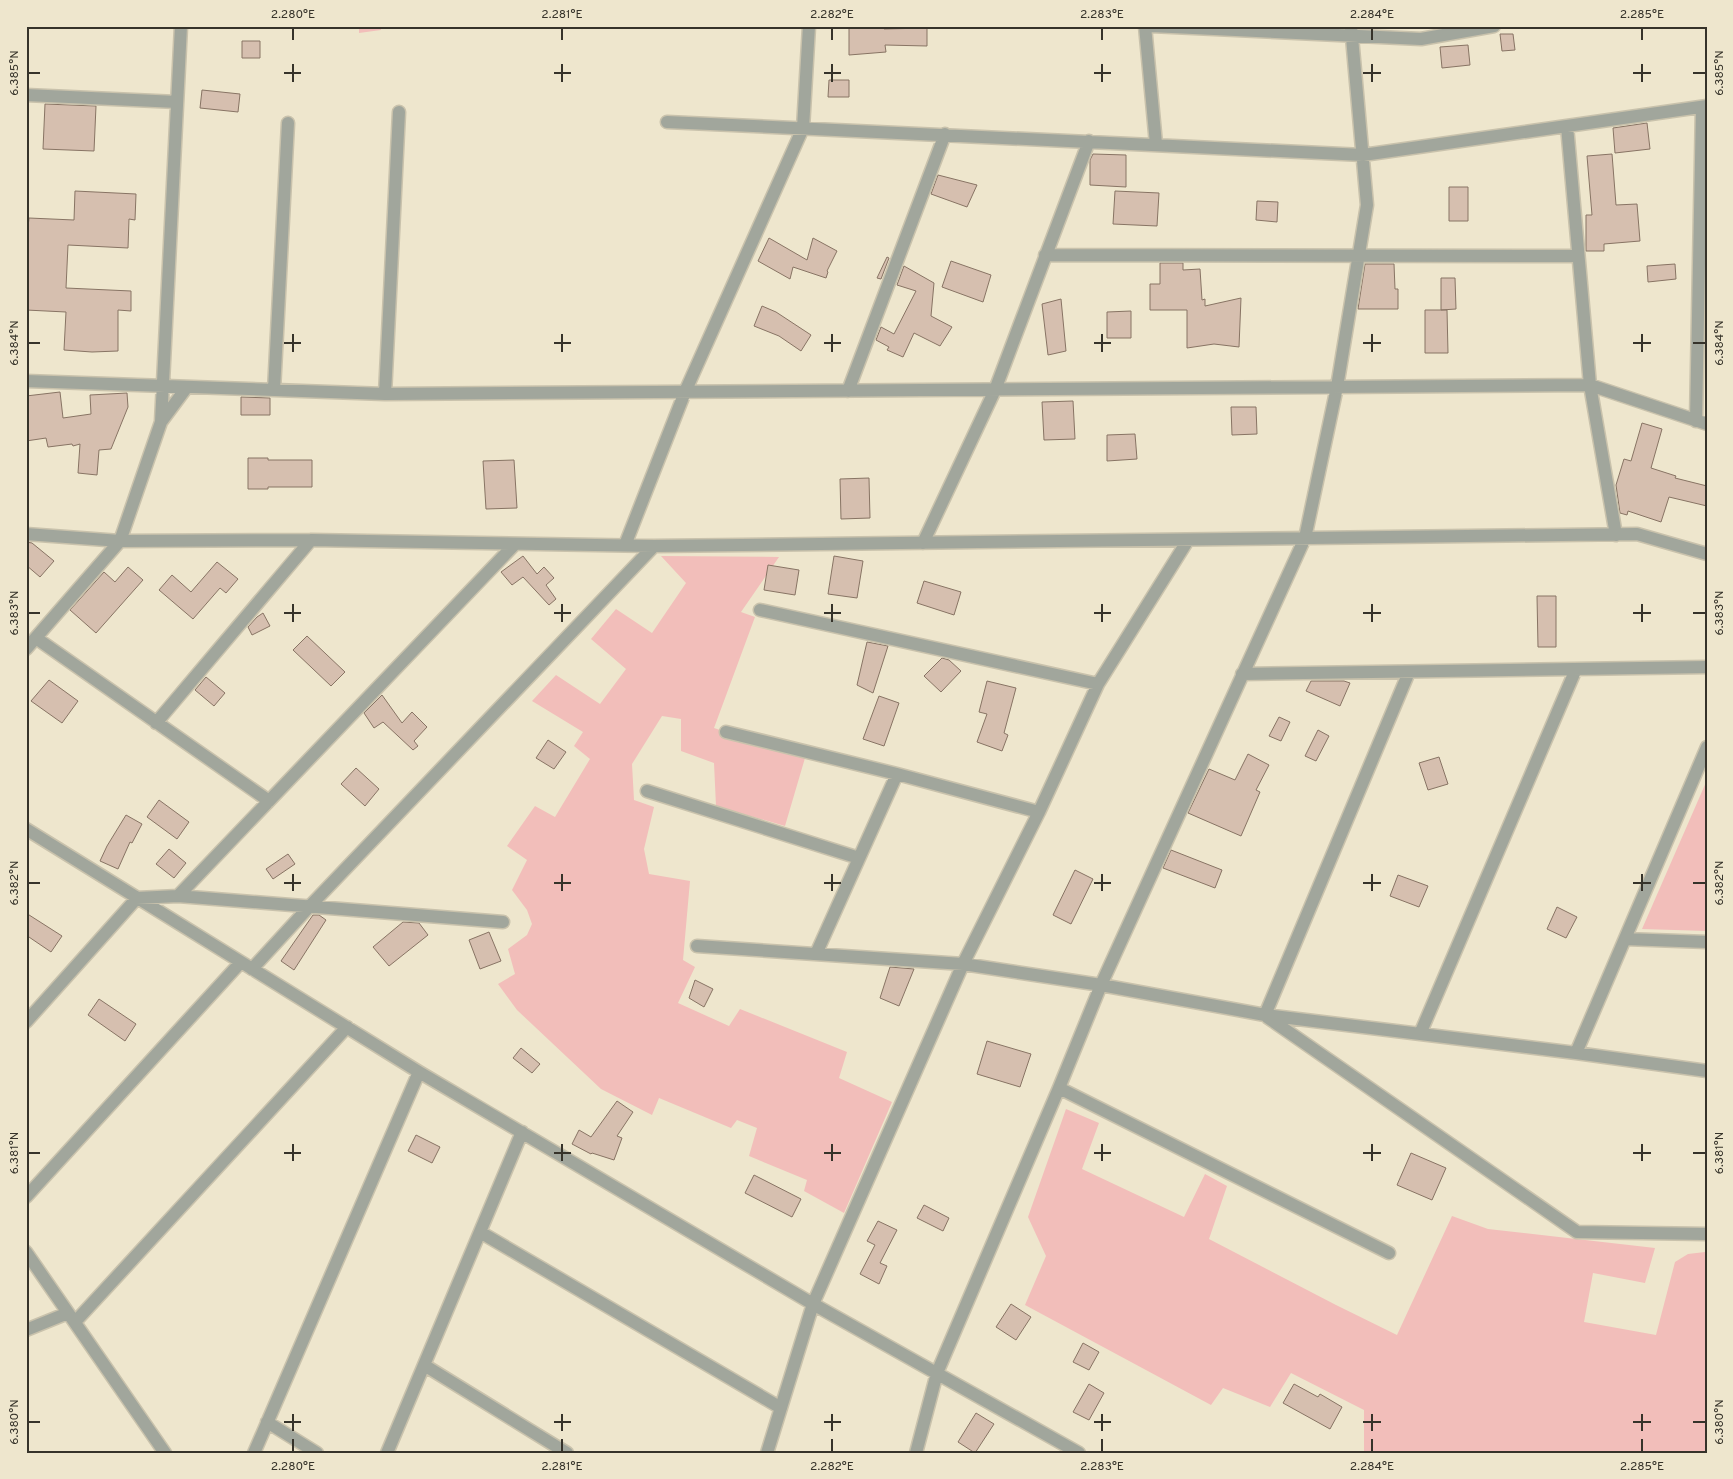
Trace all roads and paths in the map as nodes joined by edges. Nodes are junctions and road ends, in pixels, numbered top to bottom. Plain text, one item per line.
1 (181, 26) edge
2 (808, 26) edge
3 (1145, 26) edge
4 (1150, 26) edge
5 (1494, 26) edge
6 (1351, 31) edge
7 (26, 95) edge
8 (177, 102) junction
9 (1705, 107) edge
10 (399, 112) dead end
11 (667, 122) dead end
12 (288, 123) dead end
13 (1567, 126) junction
14 (803, 128) junction
15 (946, 134) junction
16 (1089, 141) junction
17 (1156, 144) junction
18 (1362, 155) junction
19 (1045, 255) junction
20 (1358, 256) junction
21 (1577, 256) junction
22 (26, 380) edge
23 (1590, 385) junction
24 (163, 386) junction
25 (187, 387) junction
26 (1337, 387) junction
27 (274, 390) junction
28 (995, 390) junction
29 (848, 391) junction
30 (685, 392) junction
31 (385, 394) junction
32 (161, 422) junction
33 (1701, 422) edge
34 (26, 534) edge
35 (1616, 535) junction
36 (1305, 538) junction
37 (311, 540) junction
38 (1188, 540) junction
39 (120, 541) junction
40 (923, 543) junction
41 (515, 544) junction
42 (625, 545) junction
43 (654, 546) junction
44 (1707, 554) edge
45 (760, 610) dead end
46 (36, 638) junction
47 (26, 648) edge
48 (1707, 667) edge
49 (1576, 669) junction
50 (1409, 672) junction
51 (1242, 674) junction
52 (1098, 684) junction
53 (156, 723) junction
54 (726, 732) dead end
55 (1707, 747) edge
56 (897, 774) junction
57 (648, 791) dead end
58 (269, 801) junction
59 (1039, 812) junction
60 (26, 829) edge
61 (859, 858) junction
62 (178, 896) junction
63 (137, 898) junction
64 (309, 907) junction
65 (503, 922) dead end
66 (1625, 939) junction
67 (1707, 942) edge
68 (697, 946) dead end
69 (816, 954) junction
70 (963, 964) junction
71 (247, 966) junction
72 (1101, 985) junction
73 (1265, 1016) junction
74 (26, 1022) edge
75 (347, 1027) junction
76 (1420, 1034) junction
77 (1576, 1053) junction
78 (1707, 1071) edge
79 (419, 1072) junction
80 (1059, 1088) junction
81 (522, 1132) junction
82 (26, 1197) edge
83 (480, 1232) junction
84 (1707, 1234) edge
85 (26, 1252) edge
86 (1389, 1254) dead end
87 (813, 1304) junction
88 (72, 1317) junction
89 (26, 1330) edge
90 (424, 1365) junction
91 (937, 1373) junction
92 (781, 1408) junction
93 (267, 1422) junction
94 (165, 1453) edge
95 (254, 1453) edge
96 (317, 1453) edge
97 (387, 1453) edge
98 (567, 1453) edge
99 (767, 1453) edge
100 (916, 1453) edge
101 (1079, 1453) edge

1 - 8 street
2 - 14 street
3 - 17 street
4 - 6 street
5 - 6 street
6 - 18 street
7 - 8 street
8 - 24 street
9 - 13 street
9 - 33 street
10 - 31 street
11 - 14 street
12 - 27 street
13 - 18 street
13 - 21 street
14 - 15 street
14 - 30 street
15 - 16 street
15 - 29 street
16 - 17 street
16 - 19 street
17 - 18 street
18 - 20 street
19 - 20 street
19 - 28 street
20 - 21 street
20 - 26 street
21 - 23 street
22 - 24 street
23 - 26 street
23 - 33 street
23 - 35 street
24 - 25 street
24 - 32 street
25 - 27 street
25 - 32 street
26 - 28 street
26 - 36 street
27 - 31 street
28 - 29 street
28 - 40 street
29 - 30 street
30 - 31 street
30 - 42 street
32 - 39 street
34 - 39 street
35 - 36 street
35 - 44 street
36 - 38 street
36 - 51 street
37 - 39 street
37 - 41 street
37 - 53 street
38 - 40 street
38 - 52 street
39 - 46 street
40 - 43 street
41 - 42 street
41 - 58 street
42 - 43 street
43 - 64 street
45 - 52 street
46 - 47 street
46 - 53 street
48 - 49 street
49 - 50 street
49 - 76 street
50 - 51 street
50 - 73 street
51 - 72 street
52 - 59 street
53 - 58 street
54 - 56 street
55 - 66 street
56 - 59 street
56 - 61 street
57 - 61 street
58 - 62 street
59 - 70 street
60 - 63 street
61 - 69 street
62 - 63 street
62 - 64 street
63 - 71 street
63 - 74 street
64 - 65 street
64 - 71 street
66 - 67 street
66 - 77 street
68 - 69 street
69 - 70 street
70 - 72 street
70 - 87 street
71 - 75 street
71 - 82 street
72 - 73 street
72 - 80 street
73 - 76 street
73 - 84 street
75 - 79 street
75 - 88 street
76 - 77 street
77 - 78 street
79 - 81 street
79 - 93 street
80 - 86 street
80 - 91 street
81 - 83 street
81 - 87 street
83 - 90 street
83 - 92 street
85 - 88 street
87 - 91 street
87 - 92 street
88 - 89 street
88 - 94 street
90 - 97 street
90 - 98 street
91 - 100 street
91 - 101 street
92 - 99 street
93 - 95 street
93 - 96 street

